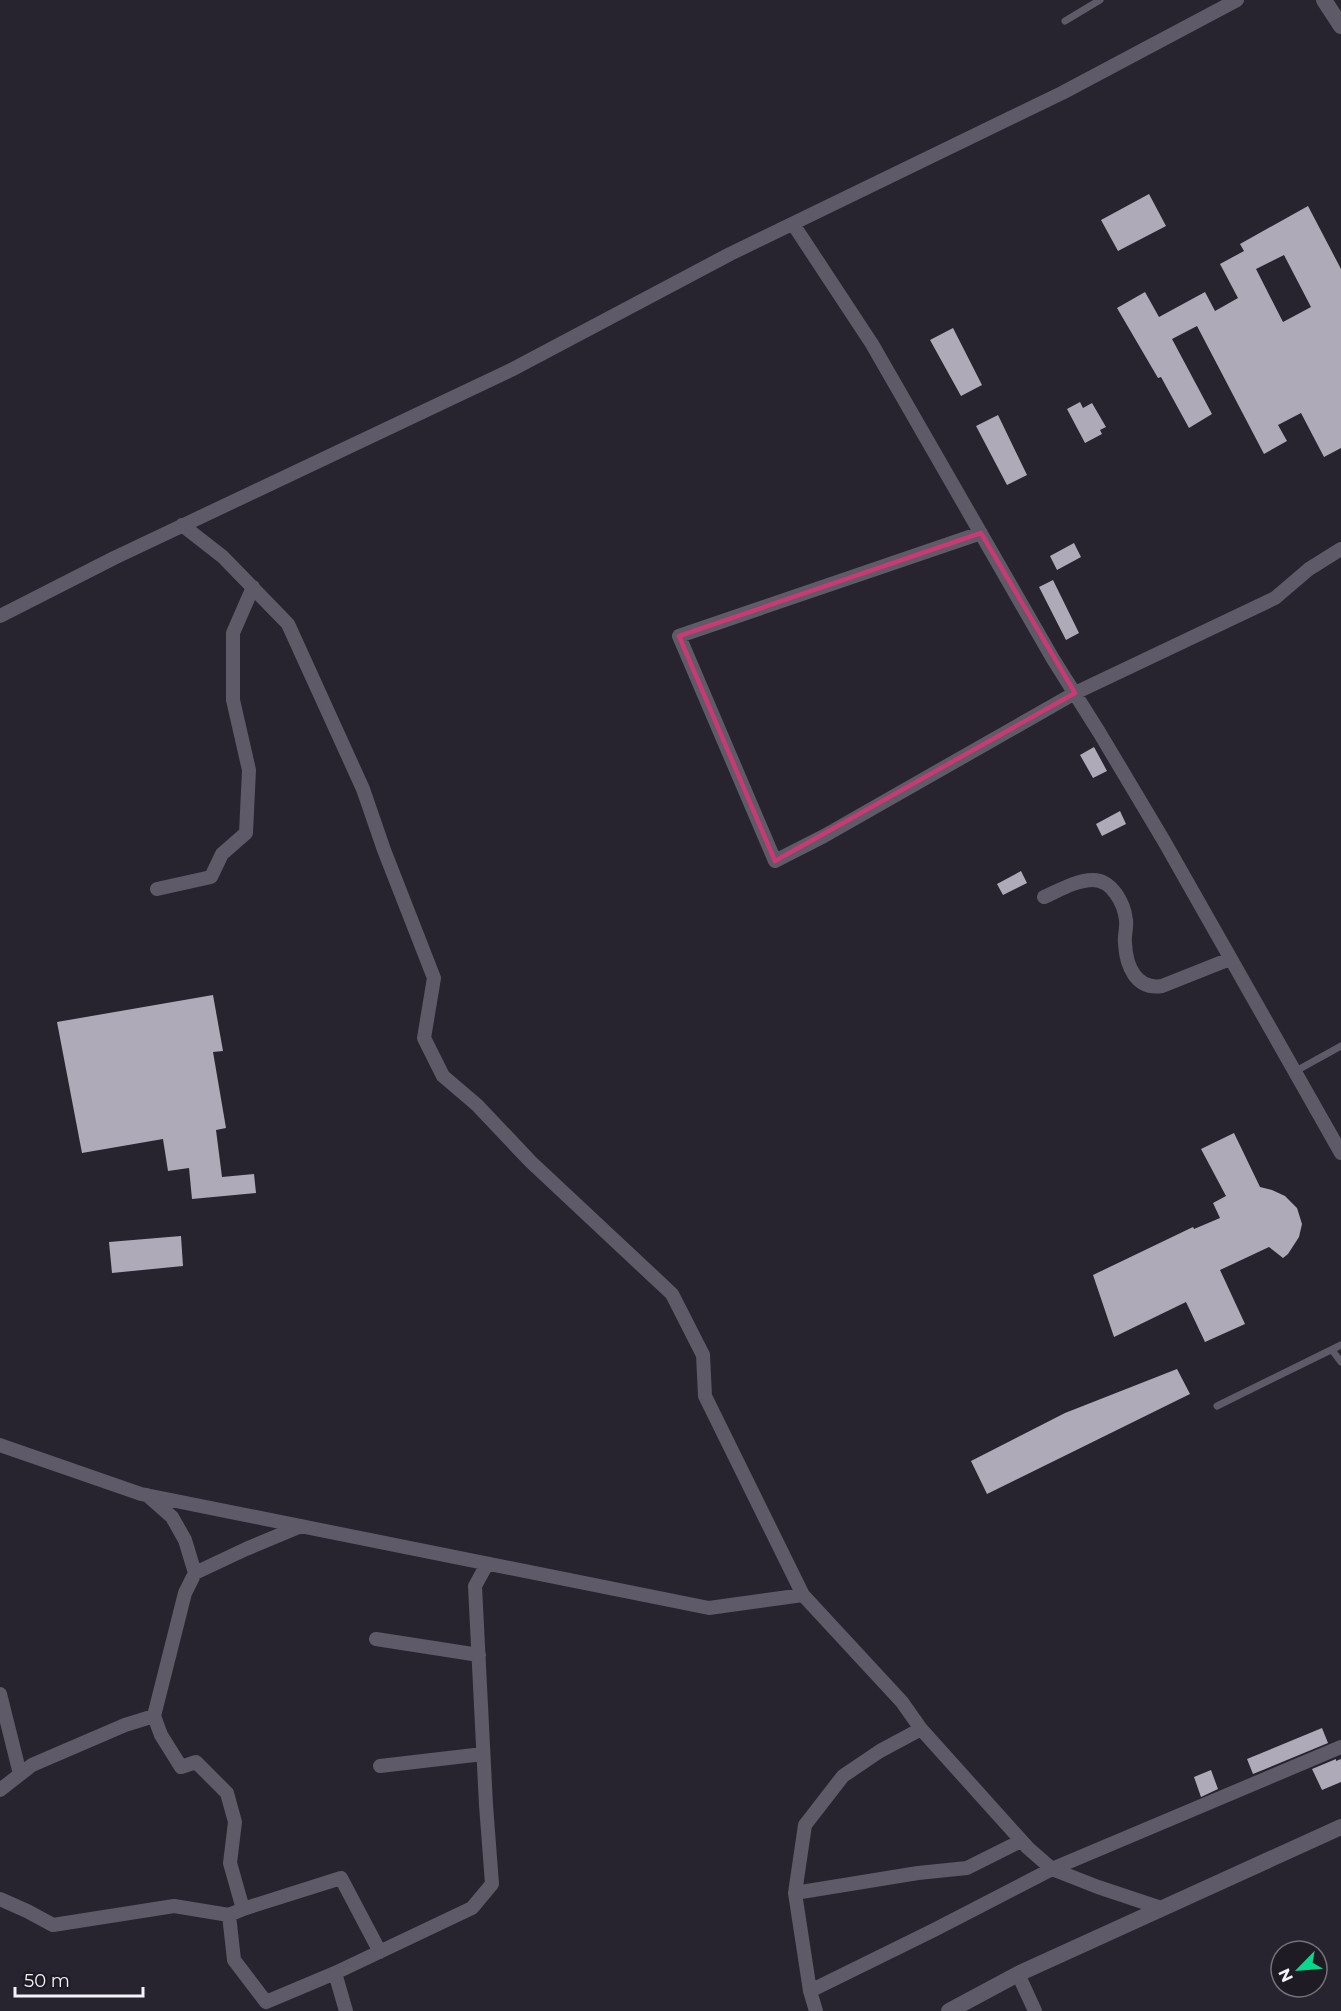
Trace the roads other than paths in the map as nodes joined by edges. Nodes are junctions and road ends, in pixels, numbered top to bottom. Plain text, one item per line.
1 (1099, 0) edge
2 (1237, 0) edge
3 (1324, 0) edge
4 (1337, 0) edge
5 (1065, 21) dead end
6 (1340, 23) edge
7 (793, 224) junction
8 (182, 525) junction
9 (981, 533) junction
10 (1341, 549) edge
11 (253, 587) junction
12 (0, 616) edge
13 (1075, 693) junction
14 (157, 889) dead end
15 (1044, 897) dead end
16 (1230, 959) junction
17 (1341, 1046) edge
18 (1294, 1072) junction
19 (1341, 1153) edge
20 (1341, 1346) edge
21 (1332, 1350) junction
22 (1341, 1362) edge
23 (1217, 1406) dead end
24 (0, 1445) edge
25 (147, 1495) junction
26 (301, 1526) junction
27 (487, 1564) junction
28 (195, 1573) junction
29 (803, 1595) junction
30 (376, 1639) dead end
31 (479, 1655) junction
32 (0, 1694) edge
33 (154, 1716) junction
34 (921, 1729) junction
35 (1341, 1747) edge
36 (483, 1754) junction
37 (380, 1766) dead end
38 (20, 1774) junction
39 (0, 1790) edge
40 (1341, 1827) edge
41 (1021, 1841) junction
42 (1052, 1869) junction
43 (795, 1893) junction
44 (0, 1899) edge
45 (1161, 1908) junction
46 (243, 1909) junction
47 (229, 1915) junction
48 (380, 1952) junction
49 (335, 1973) junction
50 (1018, 1974) junction
51 (810, 1991) junction
52 (346, 2011) edge
53 (816, 2011) edge
54 (949, 2011) edge
55 (1035, 2011) edge

1 - 5 lane
2 - 7 street
3 - 6 street
4 - 6 street
7 - 8 street
7 - 9 street
8 - 11 street
8 - 12 street
9 - 13 street
9 - 13 street
10 - 13 street
11 - 14 street
11 - 29 street
13 - 16 street
15 - 16 street
16 - 18 street
17 - 18 lane
18 - 19 street
20 - 21 lane
21 - 22 lane
21 - 23 lane
24 - 25 street
25 - 26 street
25 - 28 street
26 - 27 street
26 - 28 street
27 - 29 street
27 - 31 street
28 - 33 street
29 - 34 street
30 - 31 street
31 - 36 street
32 - 38 street
33 - 38 street
33 - 46 street
34 - 41 street
34 - 43 street
35 - 42 street
36 - 37 street
36 - 48 street
38 - 39 street
40 - 45 street
41 - 42 street
41 - 43 street
42 - 45 street
42 - 51 street
43 - 51 street
44 - 47 street
45 - 50 street
46 - 47 street
46 - 48 street
47 - 49 street
48 - 49 street
49 - 52 street
50 - 54 street
50 - 55 street
51 - 53 street

